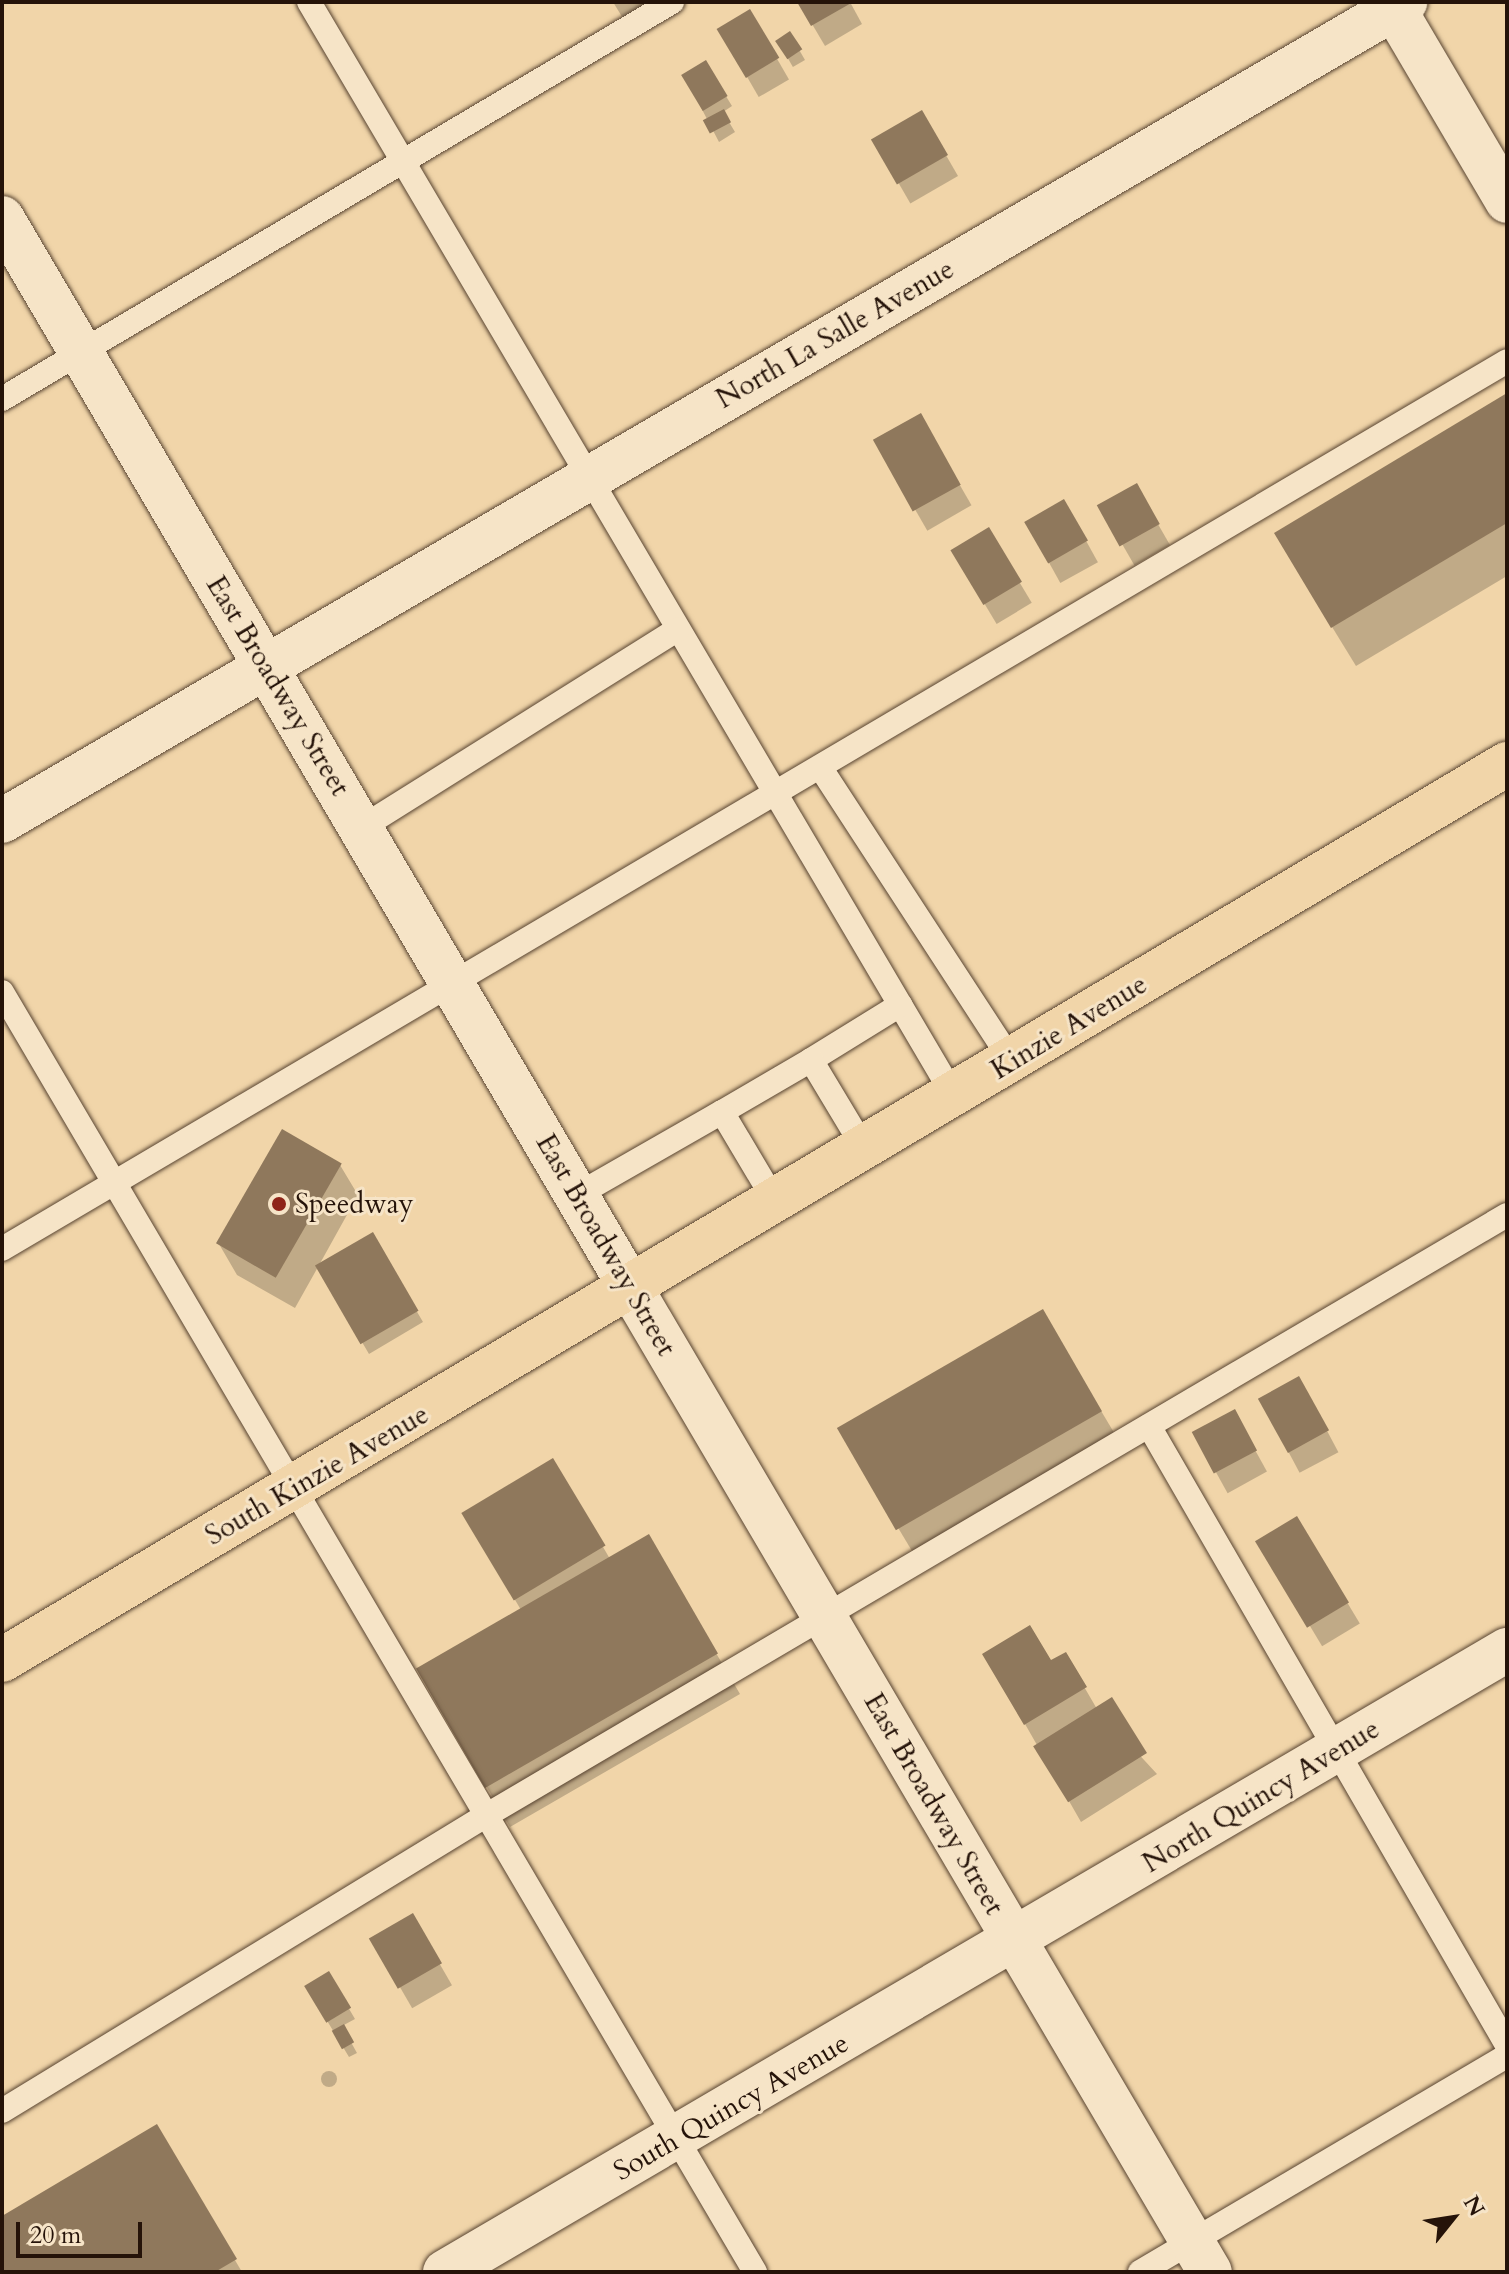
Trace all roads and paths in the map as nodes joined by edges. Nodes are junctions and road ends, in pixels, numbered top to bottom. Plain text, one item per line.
1 (309, 2) edge
2 (672, 2) edge
3 (1396, 4) edge
4 (403, 162) junction
5 (1507, 201) edge
6 (2, 218) edge
7 (81, 352) junction
8 (1507, 361) edge
9 (2, 399) edge
10 (590, 478) junction
11 (677, 630) junction
12 (266, 667) junction
13 (1507, 764) edge
14 (820, 767) junction
15 (775, 793) junction
16 (2, 821) edge
17 (361, 828) junction
18 (452, 984) junction
19 (2, 992) edge
20 (900, 1005) junction
21 (811, 1060) junction
22 (1012, 1062) junction
23 (954, 1096) junction
24 (722, 1112) junction
25 (865, 1150) junction
26 (115, 1183) junction
27 (577, 1195) junction
28 (776, 1203) junction
29 (1507, 1215) edge
30 (2, 1249) edge
31 (632, 1290) junction
32 (1149, 1426) junction
33 (294, 1488) junction
34 (825, 1617) junction
35 (1507, 1650) edge
36 (2, 1660) edge
37 (1335, 1752) junction
38 (487, 1815) junction
39 (1016, 1942) junction
40 (1507, 2045) edge
41 (1507, 2056) edge
42 (2, 2111) edge
43 (676, 2138) junction
44 (1201, 2257) edge
45 (445, 2272) edge
46 (755, 2272) edge
47 (1140, 2272) edge

1 - 4 lane
2 - 4 lane
3 - 5 street
3 - 10 street, North La Salle Avenue
4 - 7 lane
4 - 10 lane
6 - 7 street, East Broadway Street
7 - 9 lane
7 - 12 street, East Broadway Street
8 - 14 lane
10 - 11 lane
10 - 12 street, North La Salle Avenue
11 - 15 lane
11 - 17 lane
12 - 16 street, North La Salle Avenue
12 - 17 street, East Broadway Street
13 - 22 main road, Kinzie Avenue
14 - 15 lane
14 - 22 lane
15 - 18 lane
15 - 20 lane
17 - 18 street, East Broadway Street
18 - 26 lane
18 - 27 street, East Broadway Street
19 - 26 lane
20 - 21 lane
20 - 23 lane
21 - 24 lane
21 - 25 lane
22 - 23 main road, Kinzie Avenue
23 - 25 main road, Kinzie Avenue
24 - 27 lane
24 - 28 lane
25 - 28 main road, Kinzie Avenue
26 - 30 lane
26 - 33 lane
27 - 31 street, East Broadway Street
28 - 31 main road, Kinzie Avenue
29 - 32 lane
31 - 33 main road, South Kinzie Avenue
31 - 34 street, East Broadway Street
32 - 34 lane
32 - 37 lane
33 - 36 main road, South Kinzie Avenue
33 - 38 lane
34 - 38 lane
34 - 39 street, East Broadway Street
35 - 37 street, North Quincy Avenue
37 - 39 street, North Quincy Avenue
37 - 40 lane
38 - 42 lane
38 - 43 lane
39 - 43 street, South Quincy Avenue
39 - 44 street, East Broadway Street
41 - 44 lane
43 - 45 street, South Quincy Avenue
43 - 46 lane
44 - 47 lane

